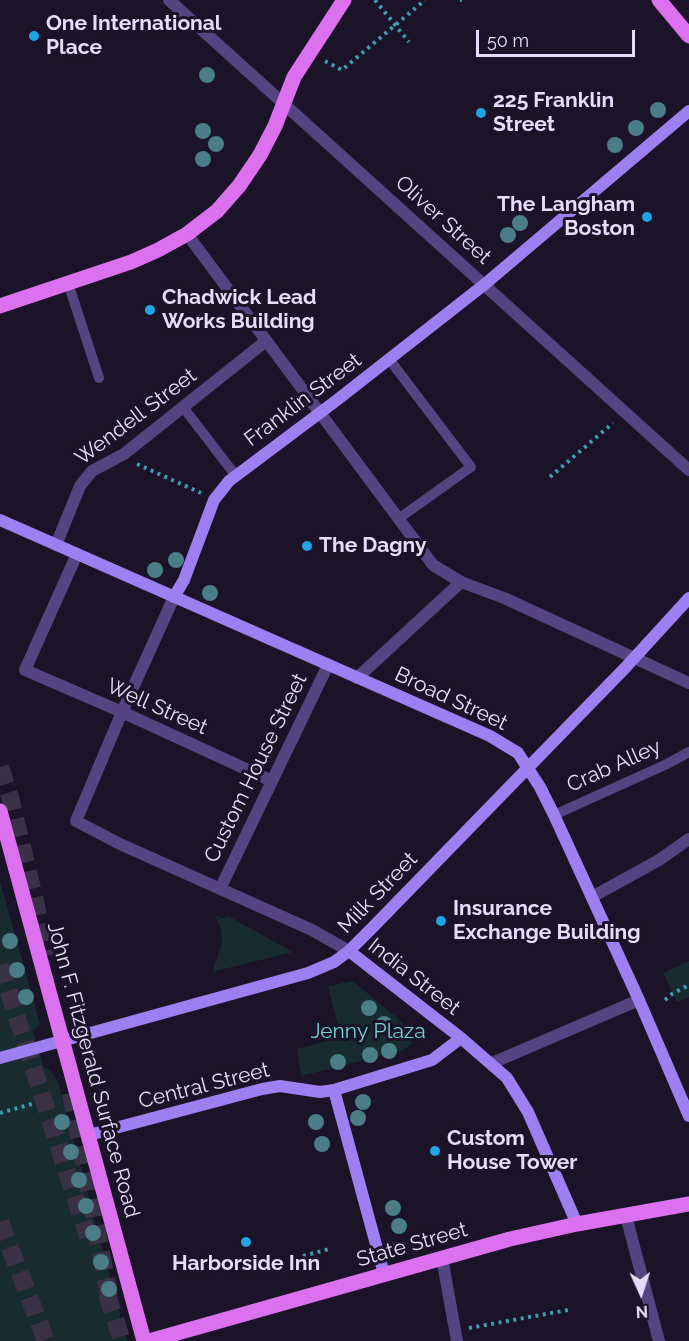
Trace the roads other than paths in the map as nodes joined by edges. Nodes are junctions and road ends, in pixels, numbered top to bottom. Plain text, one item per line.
1 (169, 0) edge
2 (344, 0) edge
3 (659, 0) edge
4 (689, 36) edge
5 (283, 102) junction
6 (689, 111) edge
7 (186, 234) junction
8 (68, 283) junction
9 (485, 284) junction
10 (0, 306) edge
11 (266, 341) junction
12 (389, 359) junction
13 (99, 378) dead end
14 (183, 407) junction
15 (319, 413) junction
16 (689, 470) edge
17 (236, 476) junction
18 (398, 519) junction
19 (0, 520) edge
20 (56, 545) junction
21 (77, 554) junction
22 (461, 582) junction
23 (174, 597) junction
24 (689, 598) edge
25 (634, 658) junction
26 (328, 665) junction
27 (357, 678) junction
28 (689, 683) edge
29 (122, 712) junction
30 (689, 752) edge
31 (528, 767) junction
32 (272, 781) junction
33 (0, 811) edge
34 (554, 815) junction
35 (76, 821) joint
36 (689, 839) edge
37 (220, 889) junction
38 (592, 897) junction
39 (349, 951) junction
40 (639, 1000) junction
41 (461, 1038) junction
42 (63, 1040) junction
43 (0, 1058) edge
44 (492, 1063) junction
45 (334, 1090) junction
46 (689, 1116) edge
47 (89, 1135) junction
48 (689, 1204) edge
49 (626, 1216) junction
50 (577, 1224) junction
51 (442, 1258) junction
52 (384, 1275) junction
53 (144, 1341) edge
54 (149, 1341) edge
55 (456, 1341) edge
56 (659, 1341) edge

1 - 5 street, Oliver Street
2 - 5 main road
3 - 4 main road
5 - 7 main road
5 - 9 street, Oliver Street
6 - 9 main road, Franklin Street
7 - 8 main road
7 - 11 street
8 - 10 main road
8 - 13 lane
9 - 12 main road, Franklin Street
9 - 16 street, Oliver Street
11 - 14 street, Wendell Street
11 - 15 street
12 - 15 main road, Franklin Street
12 - 18 lane
14 - 17 lane
14 - 20 street, Wendell Street
15 - 17 main road, Franklin Street
15 - 18 street
17 - 23 main road, Franklin Street
18 - 22 street
19 - 20 main road, Broad Street
20 - 21 main road, Broad Street
21 - 23 main road, Broad Street
21 - 29 street, Well Street
22 - 25 street
22 - 27 street
23 - 26 main road, Broad Street
23 - 29 street, Franklin Street
24 - 25 main road, Milk Street
25 - 28 street
25 - 31 main road, Milk Street
26 - 27 main road, Broad Street
26 - 32 street, Custom House Street
27 - 31 main road, Broad Street
29 - 32 street, Well Street
29 - 35 street, Franklin Street
30 - 34 lane, Crab Alley
31 - 34 main road, Broad Street
31 - 39 main road, Milk Street
32 - 37 street, Custom House Street
33 - 42 main road, John F. Fitzgerald Surface Road
34 - 38 main road, Broad Street
35 - 37 street, India Street
36 - 38 street
37 - 39 street, India Street
38 - 40 main road, Broad Street
39 - 41 main road, India Street
39 - 42 main road, Milk Street
40 - 44 street
40 - 46 main road, Broad Street
41 - 44 main road, India Street
41 - 45 main road, Central Street
42 - 43 main road, Milk Street
42 - 47 main road, John F. Fitzgerald Surface Road
44 - 50 main road, India Street
45 - 47 main road, Central Street
45 - 52 main road
47 - 53 main road, John F. Fitzgerald Surface Road
48 - 49 main road, State Street
49 - 50 main road, State Street
49 - 56 street
50 - 51 main road, State Street
51 - 52 main road, State Street
51 - 55 street
52 - 54 main road, State Street

